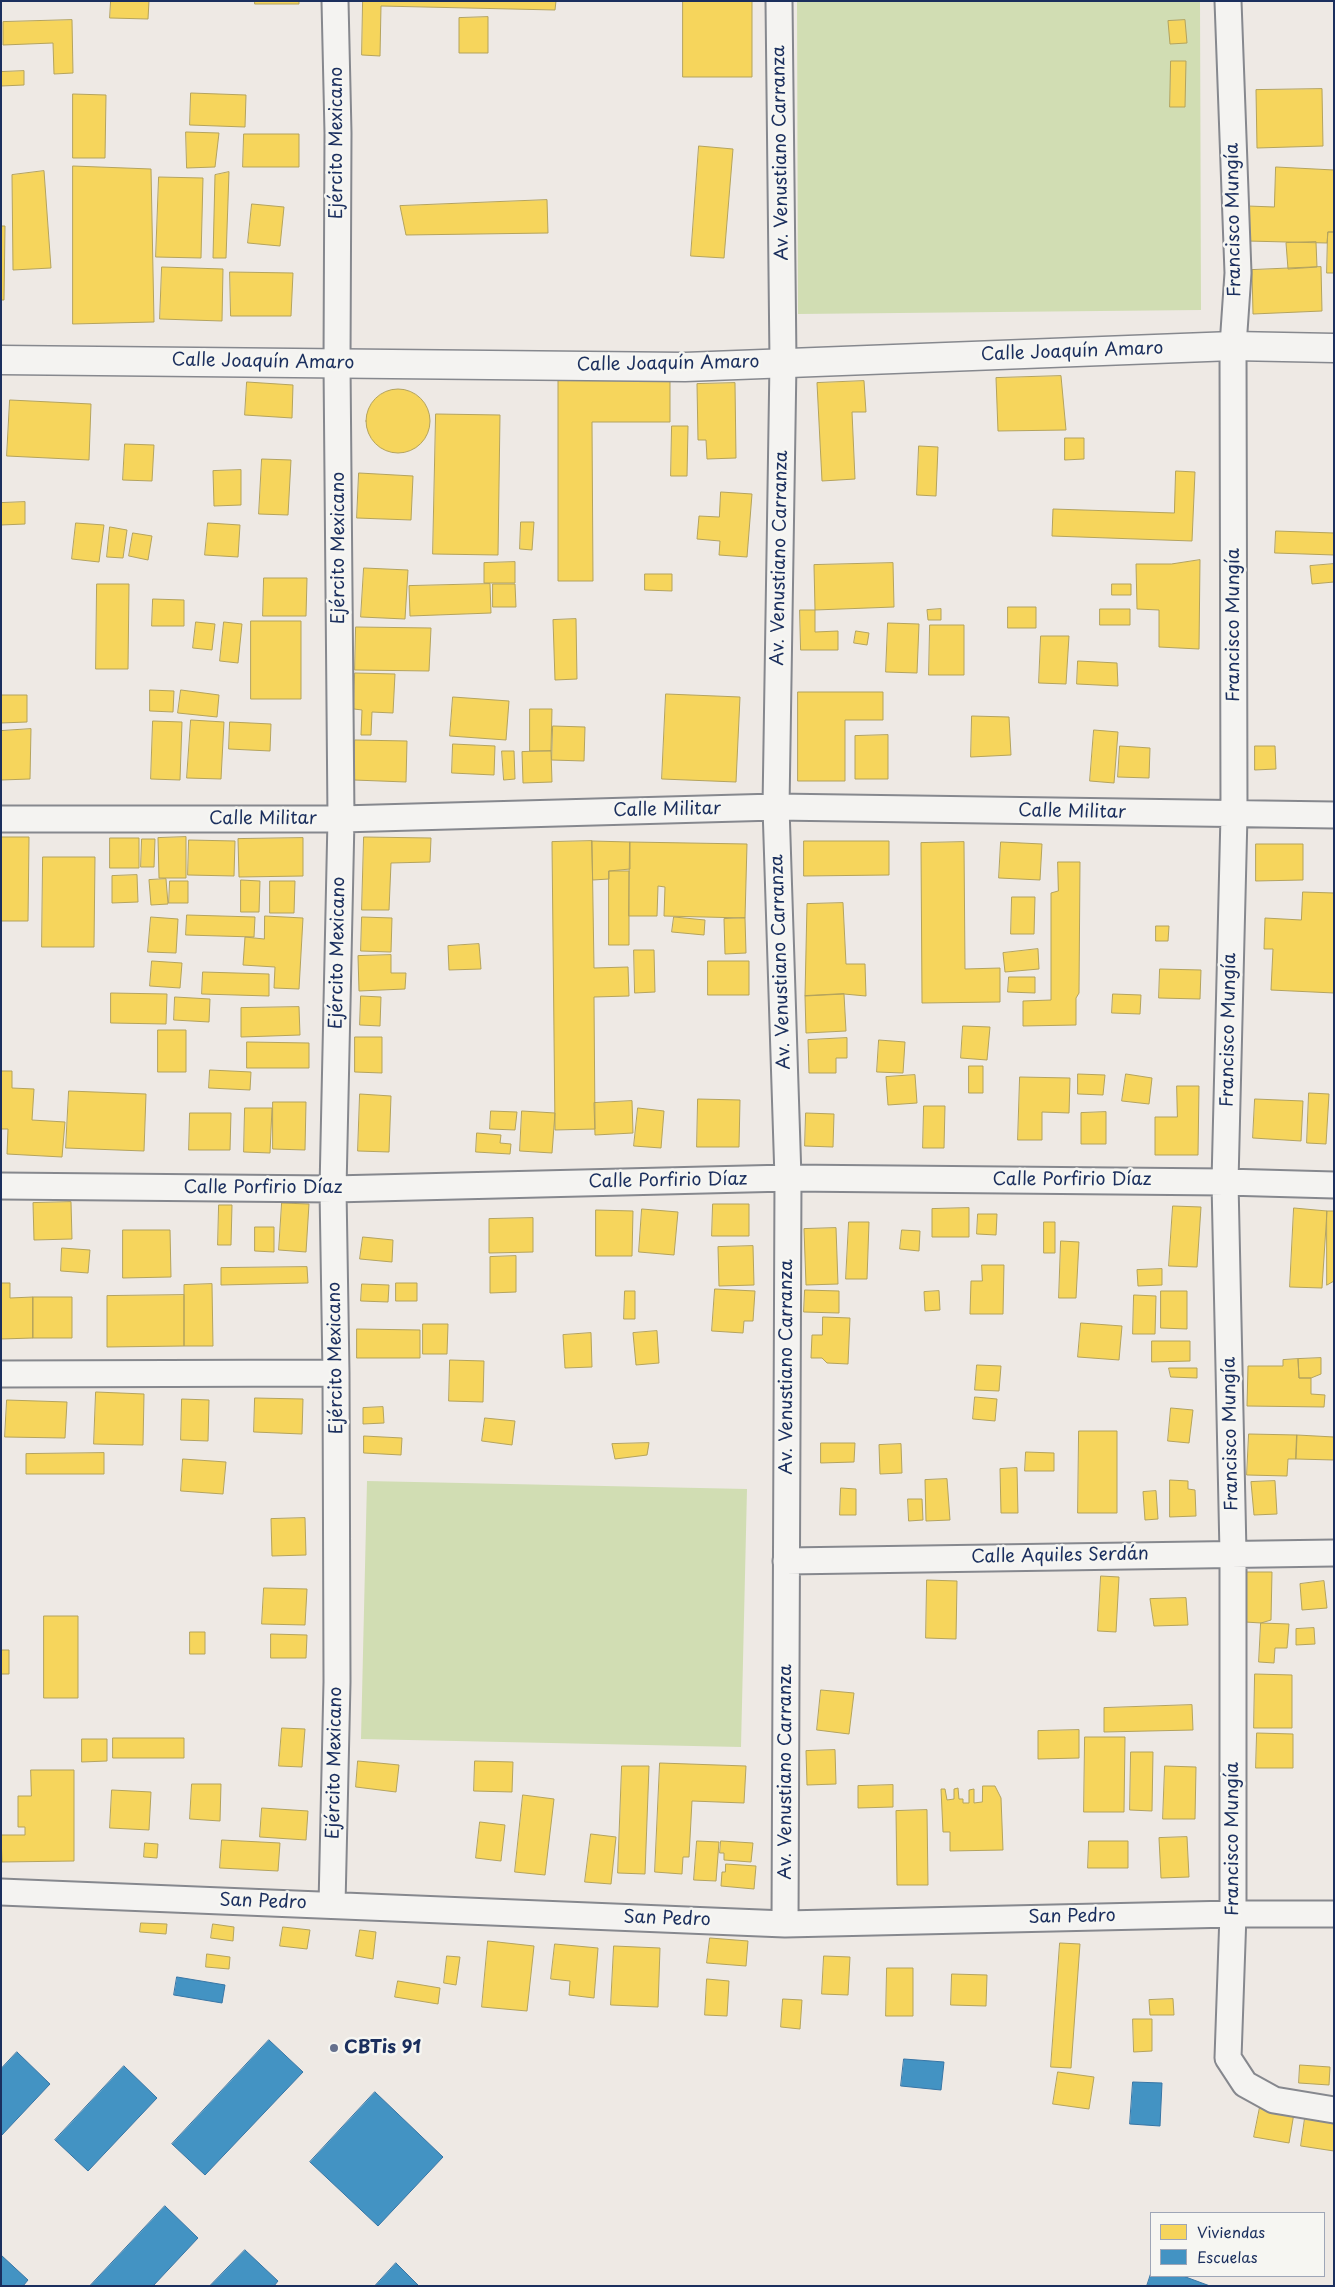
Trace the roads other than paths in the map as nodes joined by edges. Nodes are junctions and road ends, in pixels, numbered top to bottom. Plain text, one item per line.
1 (335, 1) edge
2 (779, 1) edge
3 (1228, 1) edge
4 (1233, 346) junction
5 (1334, 348) edge
6 (1, 360) edge
7 (783, 362) junction
8 (337, 363) junction
9 (776, 808) junction
10 (1234, 815) junction
11 (1334, 815) edge
12 (1, 819) edge
13 (341, 819) junction
14 (788, 1178) junction
15 (1225, 1182) junction
16 (1334, 1185) edge
17 (1, 1186) edge
18 (333, 1189) junction
19 (336, 1373) junction
20 (1, 1374) edge
21 (1233, 1553) junction
22 (1334, 1553) edge
23 (786, 1561) junction
24 (1, 1892) edge
25 (332, 1905) junction
26 (1234, 1914) junction
27 (1334, 1914) edge
28 (785, 1924) junction
29 (1334, 2110) edge

1 - 8 street, Ejército Mexicano
2 - 7 street, Av. Venustiano Carranza
3 - 4 street, Francisco Mungía
4 - 5 main road, Calle Joaquín Amaro
4 - 7 main road, Calle Joaquín Amaro
4 - 10 street, Francisco Mungía
6 - 8 main road, Calle Joaquín Amaro
7 - 8 main road, Calle Joaquín Amaro
7 - 9 street, Av. Venustiano Carranza
8 - 13 street, Ejército Mexicano
9 - 10 street, Calle Militar
9 - 13 street, Calle Militar
9 - 14 street, Av. Venustiano Carranza
10 - 11 street, Calle Militar
10 - 15 street, Francisco Mungía
12 - 13 street, Calle Militar
13 - 18 street, Ejército Mexicano
14 - 15 street, Calle Porfirio Díaz
14 - 18 street, Calle Porfirio Díaz
14 - 23 street, Av. Venustiano Carranza
15 - 16 street, Calle Porfirio Díaz
15 - 21 street, Francisco Mungía
17 - 18 street, Calle Porfirio Díaz
18 - 19 street, Ejército Mexicano
19 - 20 street
19 - 25 street, Ejército Mexicano
21 - 22 street, Calle Aquiles Serdán
21 - 23 street, Calle Aquiles Serdán
21 - 26 street, Francisco Mungía
23 - 28 street, Av. Venustiano Carranza
24 - 25 street, San Pedro
25 - 28 street, San Pedro
26 - 27 street, San Pedro
26 - 28 street, San Pedro
26 - 29 street, Francisco Mungía

